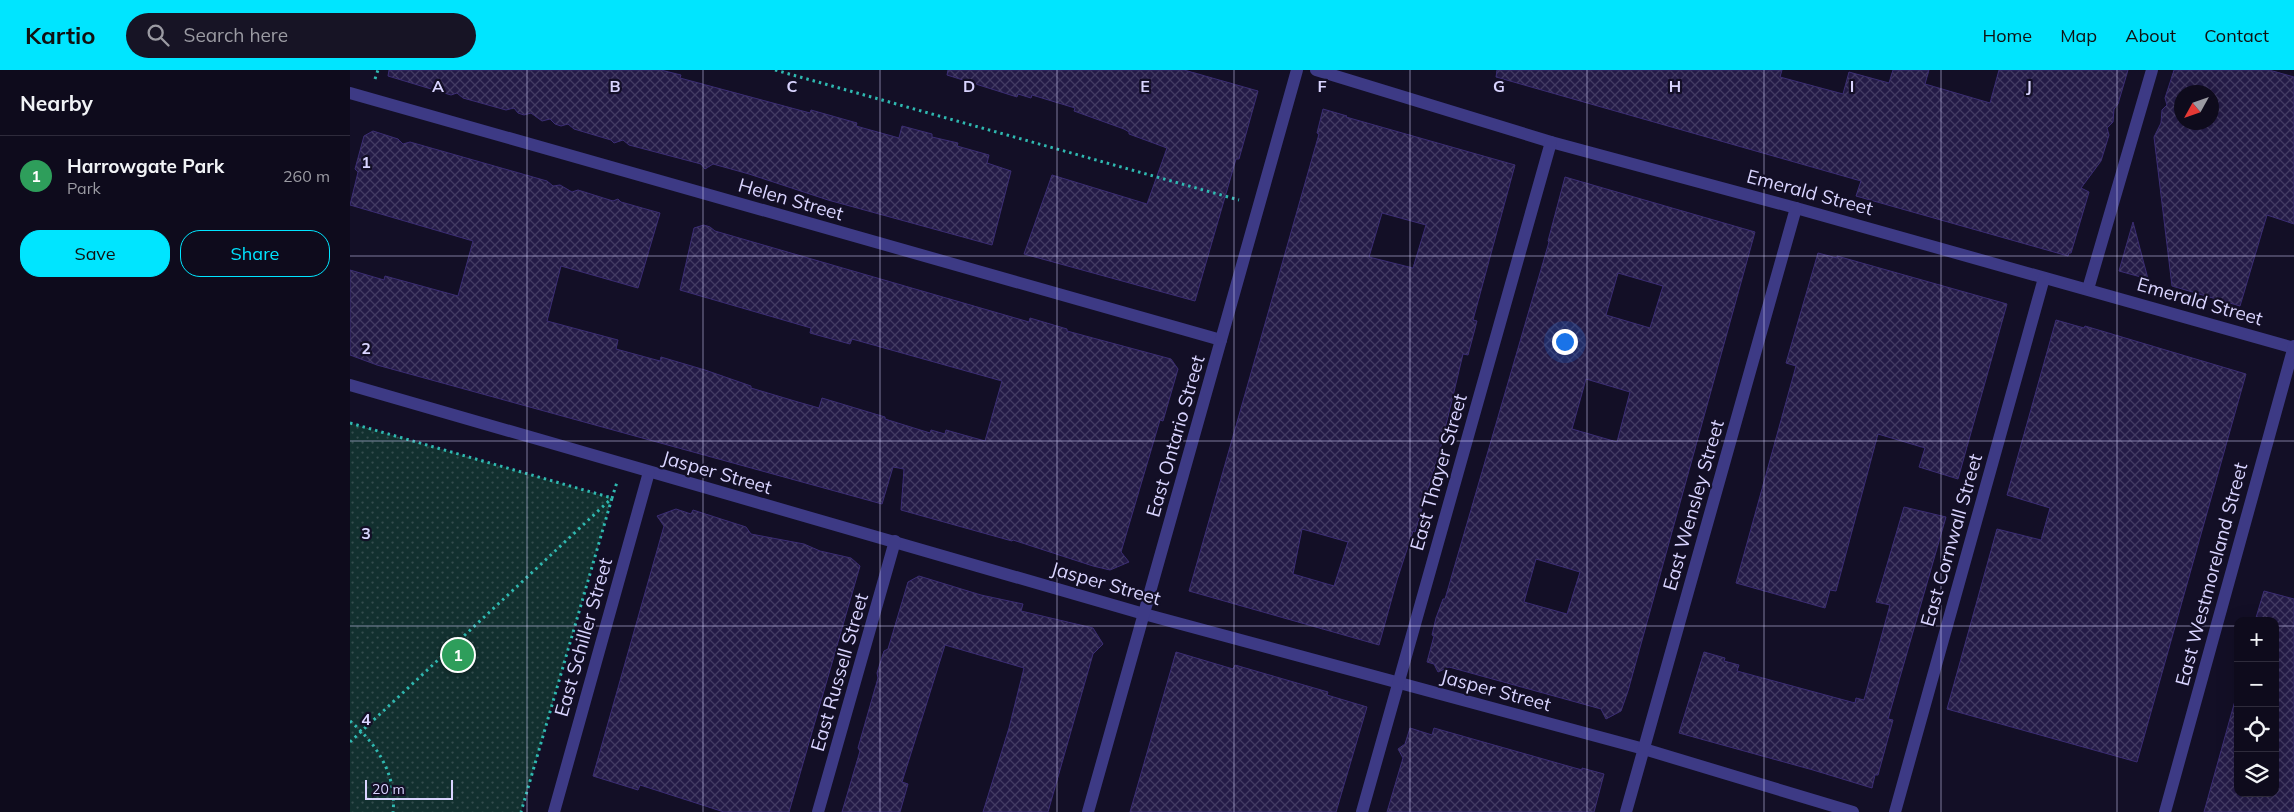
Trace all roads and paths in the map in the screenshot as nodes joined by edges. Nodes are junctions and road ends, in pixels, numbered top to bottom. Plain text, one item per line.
1 (775, 70) edge
2 (1297, 70) edge
3 (1316, 70) edge
4 (2152, 70) edge
5 (350, 93) edge
6 (1551, 142) junction
7 (1259, 206) junction
8 (1796, 208) junction
9 (2044, 278) junction
10 (2088, 289) junction
11 (1221, 340) junction
12 (2294, 347) edge
13 (350, 385) edge
14 (350, 423) edge
15 (648, 472) junction
16 (612, 498) junction
17 (895, 542) junction
18 (1144, 614) junction
19 (1398, 684) junction
20 (350, 721) edge
21 (362, 731) junction
22 (350, 742) edge
23 (1644, 749) junction
24 (393, 812) edge
25 (521, 812) edge
26 (554, 812) edge
27 (818, 812) edge
28 (1088, 812) edge
29 (1362, 812) edge
30 (1626, 812) edge
31 (1853, 812) edge
32 (1895, 812) edge
33 (2165, 812) edge

1 - 7 path
2 - 7 street, East Ontario Street
3 - 6 street, Emerald Street
4 - 10 street
5 - 11 street, Helen Street
6 - 8 street, Emerald Street
6 - 19 street, East Thayer Street
7 - 11 street, East Ontario Street
8 - 9 street, Emerald Street
8 - 23 street, East Wensley Street
9 - 10 street, Emerald Street
9 - 32 street, East Cornwall Street
10 - 12 street, Emerald Street
11 - 18 street, East Ontario Street
12 - 33 street, East Westmoreland Street
13 - 15 street, Jasper Street
14 - 16 path
15 - 17 street, Jasper Street
15 - 26 street, East Schiller Street
16 - 21 path
16 - 25 path
17 - 18 street, Jasper Street
17 - 27 street, East Russell Street
18 - 19 street, Jasper Street
18 - 28 street, East Ontario Street
19 - 23 street, Jasper Street
19 - 29 street, East Thayer Street
20 - 21 path
21 - 22 path
21 - 24 path
23 - 30 street, East Wensley Street
23 - 31 street, Jasper Street

